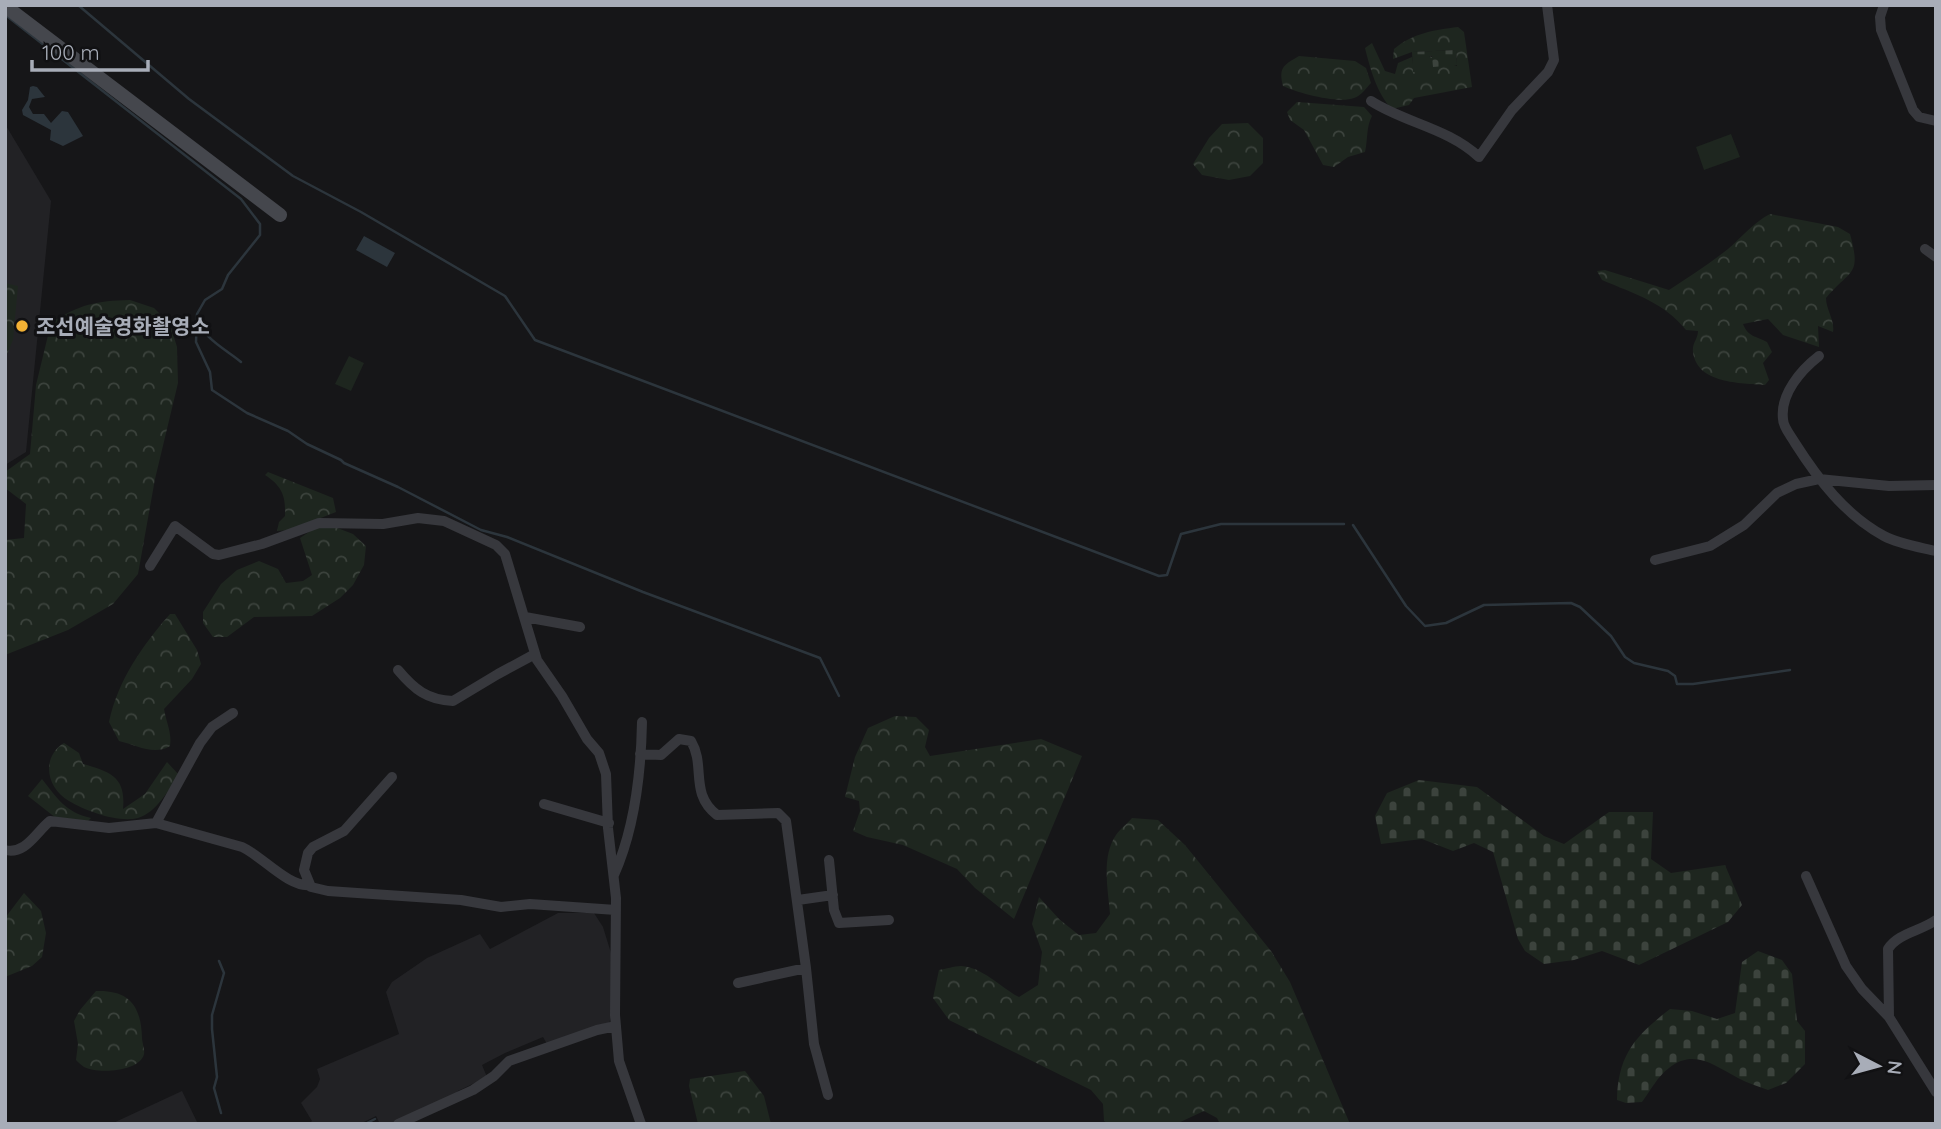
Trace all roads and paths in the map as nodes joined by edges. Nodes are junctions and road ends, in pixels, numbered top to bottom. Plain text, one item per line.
1 (1548, 5) edge
2 (1884, 5) edge
3 (5, 6) edge
4 (1371, 101) dead end
5 (1936, 121) edge
6 (280, 215) dead end
7 (1925, 249) dead end
8 (1936, 257) edge
9 (1819, 356) dead end
10 (1819, 479) junction
11 (1936, 485) edge
12 (1936, 551) edge
13 (1655, 560) dead end
14 (150, 566) dead end
15 (525, 617) junction
16 (580, 627) dead end
17 (535, 654) junction
18 (398, 670) dead end
19 (233, 713) dead end
20 (642, 722) dead end
21 (640, 754) junction
22 (392, 777) dead end
23 (544, 804) dead end
24 (156, 823) junction
25 (608, 823) junction
26 (5, 850) edge
27 (830, 860) dead end
28 (614, 876) junction
29 (1806, 876) dead end
30 (310, 885) junction
31 (833, 895) junction
32 (798, 900) junction
33 (616, 910) junction
34 (889, 920) dead end
35 (1936, 920) edge
36 (806, 968) junction
37 (738, 983) dead end
38 (1889, 1017) junction
39 (616, 1026) junction
40 (1936, 1093) edge
41 (828, 1095) dead end
42 (398, 1124) edge
43 (640, 1124) edge

1 - 4 street
2 - 5 street
3 - 6 main road
7 - 8 street
9 - 10 street
10 - 11 street
10 - 12 street
10 - 13 street
14 - 15 street
15 - 16 street
15 - 17 street
17 - 18 street
17 - 25 street
19 - 24 street
20 - 21 street
21 - 28 street
21 - 32 street
22 - 30 street
23 - 25 street
24 - 26 street
24 - 30 street
25 - 28 street
27 - 31 street
28 - 33 street
29 - 38 street
30 - 33 street
31 - 32 street
31 - 34 street
32 - 36 street
33 - 39 street
35 - 38 street
36 - 37 street
36 - 41 street
38 - 40 street
39 - 42 street
39 - 43 street

